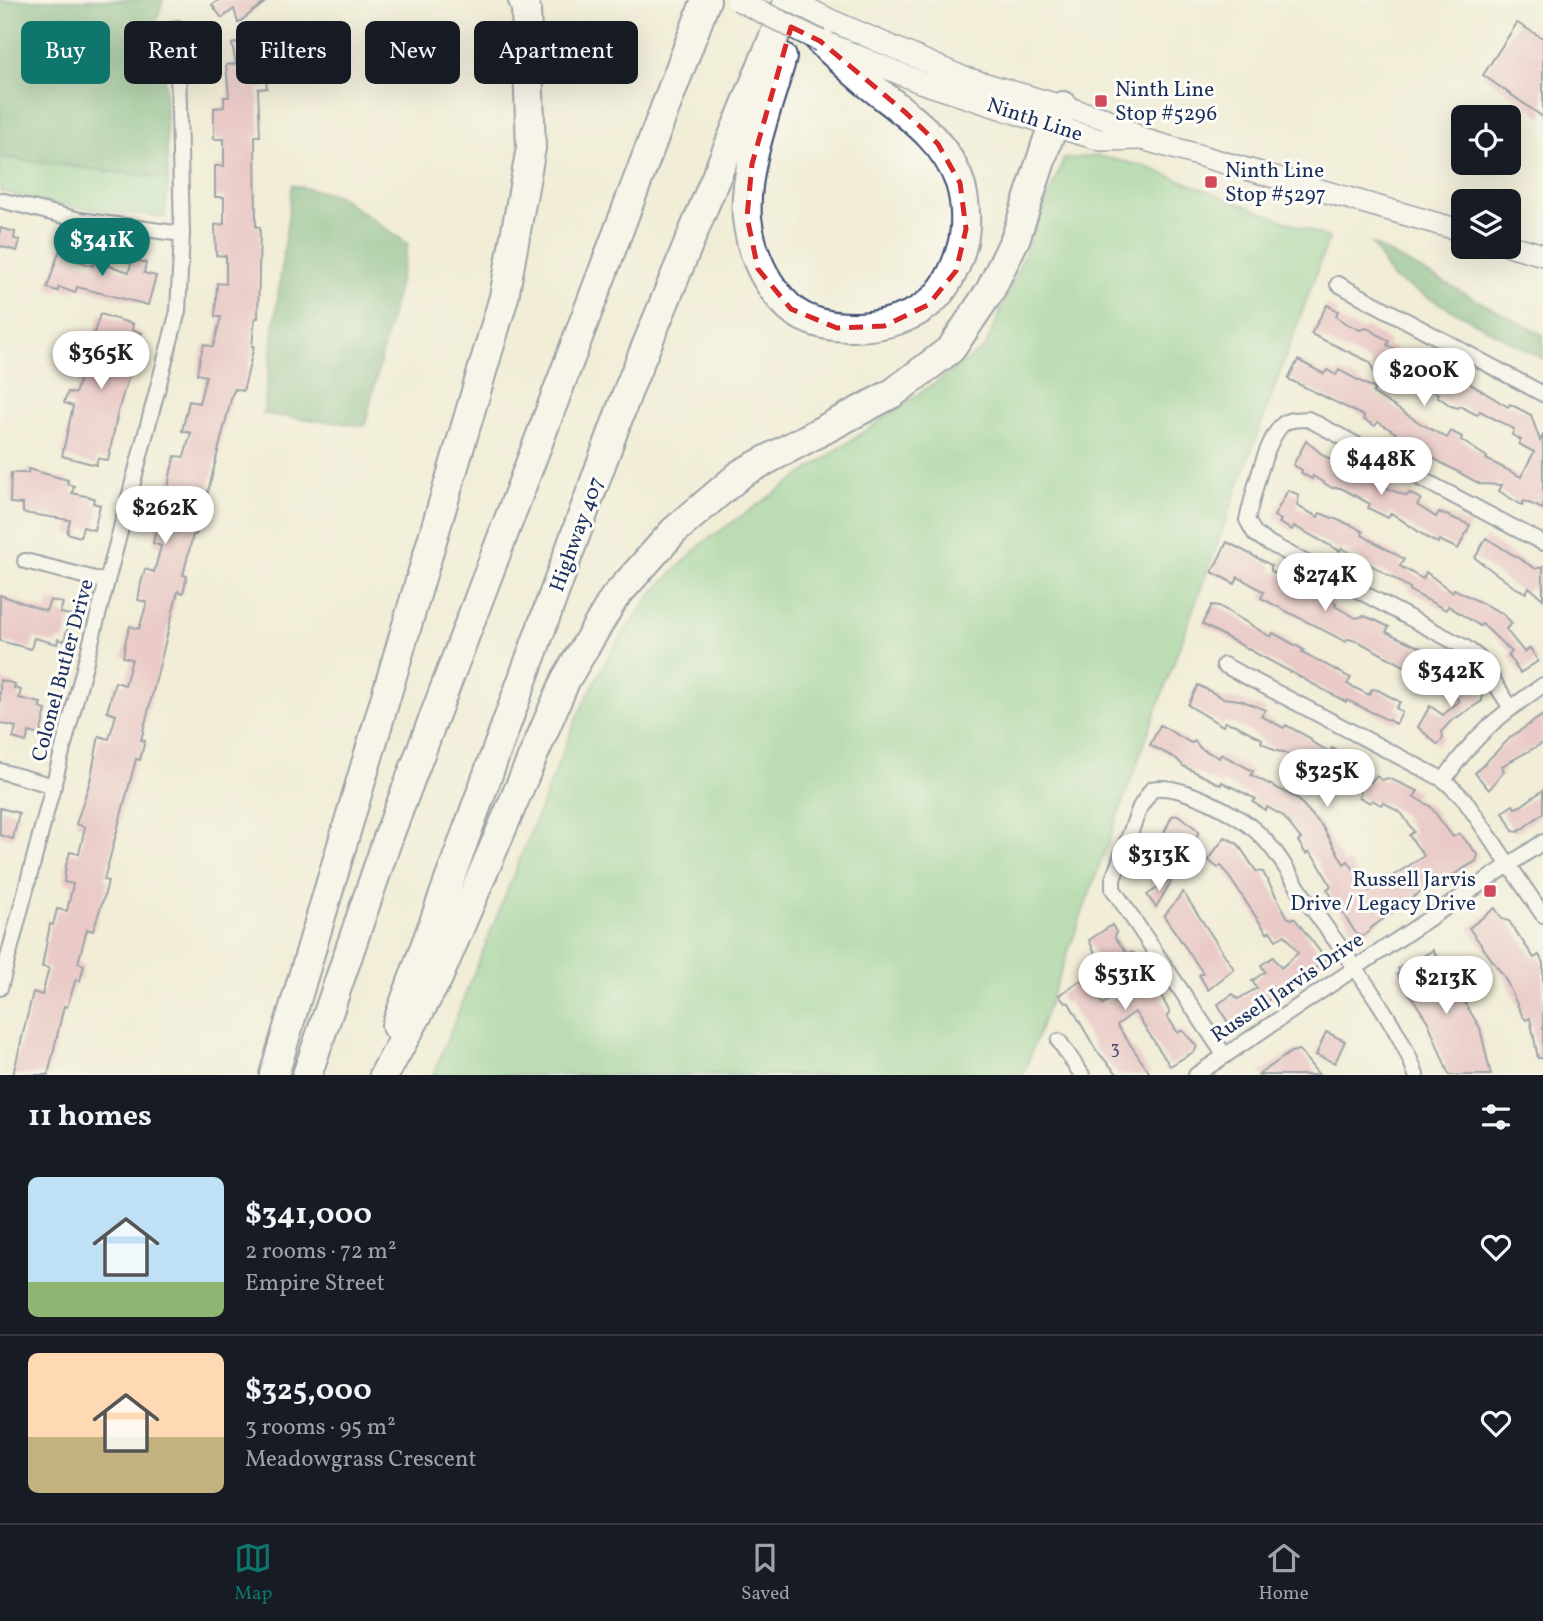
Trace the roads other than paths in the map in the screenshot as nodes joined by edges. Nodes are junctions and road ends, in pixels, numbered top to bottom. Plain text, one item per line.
1 (523, 0) edge
2 (738, 0) edge
3 (790, 0) edge
4 (798, 0) edge
5 (705, 3) edge
6 (825, 30) junction
7 (178, 84) edge
8 (1059, 116) junction
9 (0, 200) edge
10 (1451, 228) edge
11 (182, 234) junction
12 (1521, 248) edge
13 (1543, 254) edge
14 (1338, 284) dead end
15 (1543, 394) edge
16 (1543, 543) edge
17 (25, 561) dead end
18 (107, 582) junction
19 (1224, 665) dead end
20 (1543, 685) edge
21 (1511, 708) junction
22 (0, 771) edge
23 (1444, 780) junction
24 (54, 786) junction
25 (1543, 842) edge
26 (1509, 865) junction
27 (1543, 915) edge
28 (1353, 967) junction
29 (0, 987) edge
30 (1059, 1041) dead end
31 (1225, 1056) junction
32 (274, 1075) edge
33 (307, 1075) edge
34 (382, 1075) edge
35 (1082, 1075) edge
36 (1196, 1075) edge
37 (1416, 1075) edge

1 - 32 highway
2 - 6 main road, Ninth Line, bridge
3 - 6 main road, Ninth Line, bridge
3 - 34 highway, Highway 407
4 - 6 highway
5 - 33 highway
6 - 8 main road, Ninth Line
7 - 11 street, Colonel Butler Drive
8 - 10 main road, Ninth Line
8 - 34 highway
9 - 11 street
11 - 18 street, Colonel Butler Drive
12 - 13 main road
14 - 15 street
16 - 21 street
17 - 18 street
18 - 24 street, Colonel Butler Drive
19 - 23 street
20 - 21 street
21 - 23 street
22 - 24 street
23 - 26 street
24 - 29 street, Colonel Butler Drive
25 - 26 street, Russell Jarvis Drive
26 - 27 street
26 - 28 street, Russell Jarvis Drive
28 - 31 street, Russell Jarvis Drive
28 - 31 street
28 - 37 street
30 - 35 street
31 - 36 street, Russell Jarvis Drive

